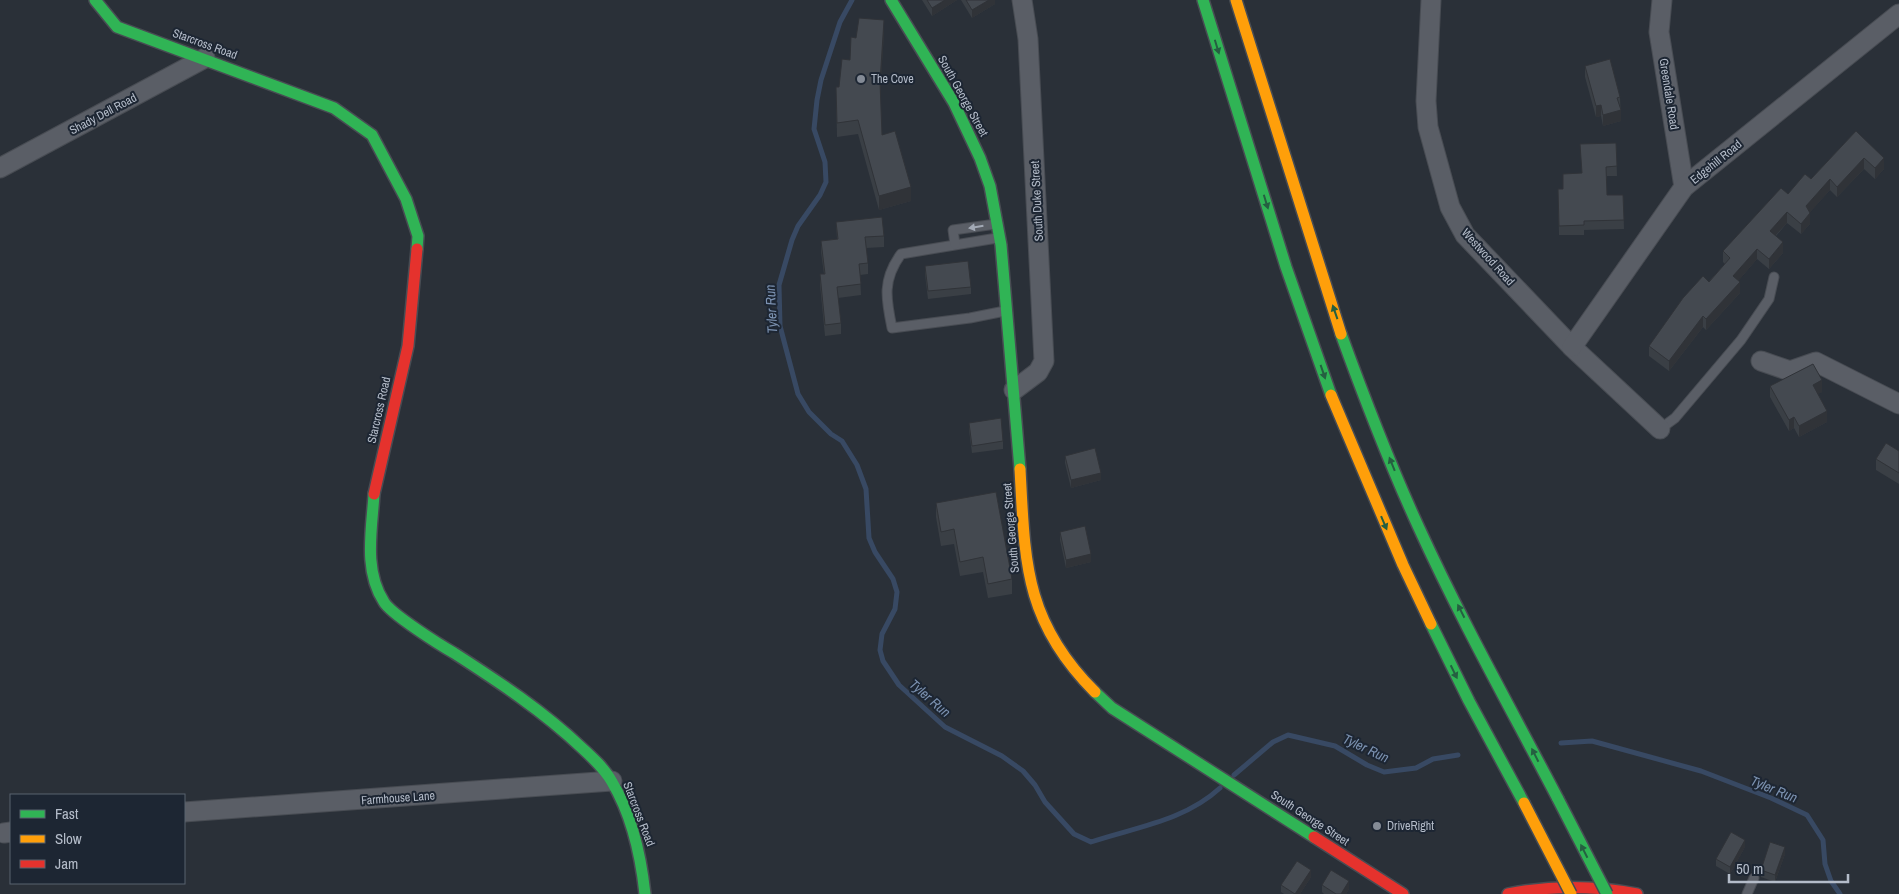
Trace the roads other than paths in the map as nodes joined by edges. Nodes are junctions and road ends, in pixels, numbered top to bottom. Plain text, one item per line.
1 (95, 0) edge
2 (891, 0) edge
3 (1022, 0) edge
4 (1203, 0) edge
5 (1236, 0) edge
6 (1431, 0) edge
7 (1662, 0) edge
8 (1899, 14) edge
9 (205, 58) junction
10 (0, 168) edge
11 (1684, 187) junction
12 (998, 224) junction
13 (999, 238) junction
14 (955, 244) junction
15 (1774, 277) dead end
16 (1007, 311) junction
17 (1572, 347) junction
18 (1761, 361) dead end
19 (1014, 390) junction
20 (1899, 404) edge
21 (1660, 429) joint
22 (612, 781) junction
23 (185, 812) edge
24 (1754, 878) dead end
25 (645, 894) edge
26 (1403, 894) edge
27 (1508, 894) edge
28 (1571, 894) edge
29 (1607, 894) edge
30 (1637, 894) edge
31 (1748, 894) edge

1 - 9 main road, Starcross Road
2 - 12 main road, South George Street
3 - 19 street, South Duke Street
4 -> 28 main road, bridge
29 -> 5 main road, bridge
6 - 17 street, Westwood Road
7 - 11 street, Greendale Road
8 - 11 street, Edgehill Road
9 - 10 street, Shady Dell Road
9 - 22 main road, Starcross Road
11 - 17 street, Edgehill Road
12 - 13 main road, South George Street
12 -> 14 lane
13 - 14 lane
13 - 16 main road, South George Street
14 - 16 lane
15 - 21 lane
16 - 19 main road, South George Street
17 - 21 street, Westwood Road
18 - 20 street
19 - 26 main road, South George Street
22 - 23 street, Farmhouse Lane
22 - 25 main road, Starcross Road
24 - 31 lane
27 - 30 main road

